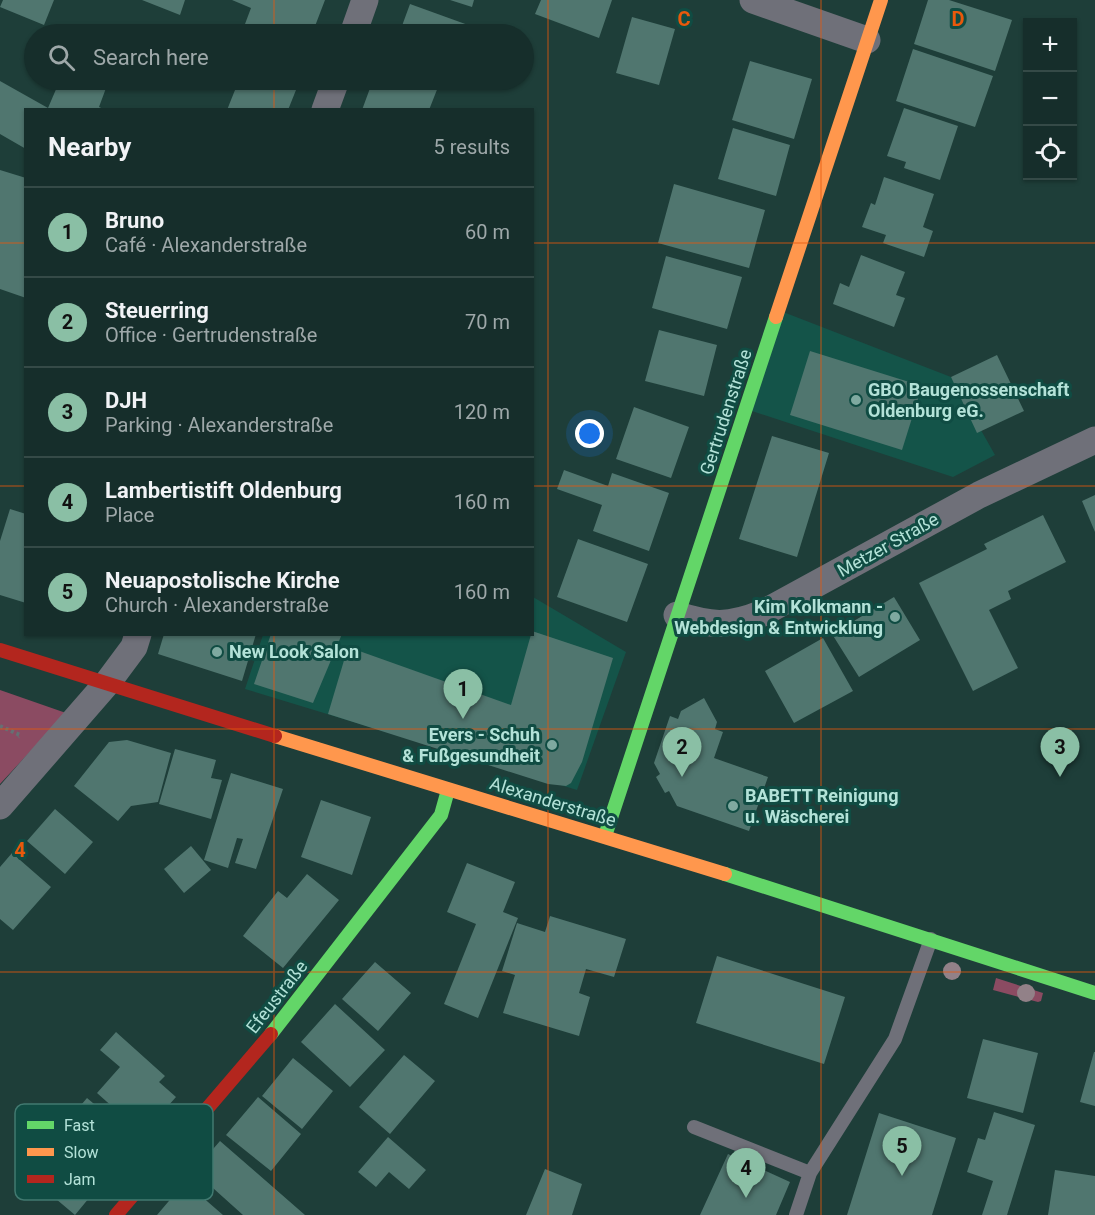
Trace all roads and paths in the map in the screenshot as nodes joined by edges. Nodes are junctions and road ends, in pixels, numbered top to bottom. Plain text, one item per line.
1 (365, 0) edge
2 (753, 0) edge
3 (881, 0) edge
4 (357, 24) edge
5 (867, 40) junction
6 (332, 90) edge
7 (326, 108) edge
8 (1095, 440) edge
9 (677, 615) junction
10 (137, 636) edge
11 (0, 650) edge
12 (108, 682) junction
13 (0, 726) edge
14 (13, 743) dead end
15 (448, 790) junction
16 (0, 806) edge
17 (605, 836) junction
18 (932, 939) junction
19 (1095, 993) edge
20 (211, 1104) edge
21 (694, 1127) dead end
22 (810, 1173) junction
23 (129, 1200) edge
24 (116, 1215) edge
25 (796, 1215) edge

1 - 4 street
2 - 5 street
3 - 5 street, Gertrudenstraße
5 - 9 street, Gertrudenstraße
6 - 7 street
8 - 9 street, Metzer Straße
9 - 17 street, Gertrudenstraße
10 - 12 street
11 - 12 street, Alexanderstraße
12 - 15 street, Alexanderstraße
12 - 16 street
13 - 14 path
15 - 17 street, Alexanderstraße
15 - 20 street, Efeustraße
17 - 18 street, Alexanderstraße
18 - 19 street, Alexanderstraße
18 - 22 lane
21 - 22 lane
22 - 25 lane
23 - 24 street, Efeustraße

